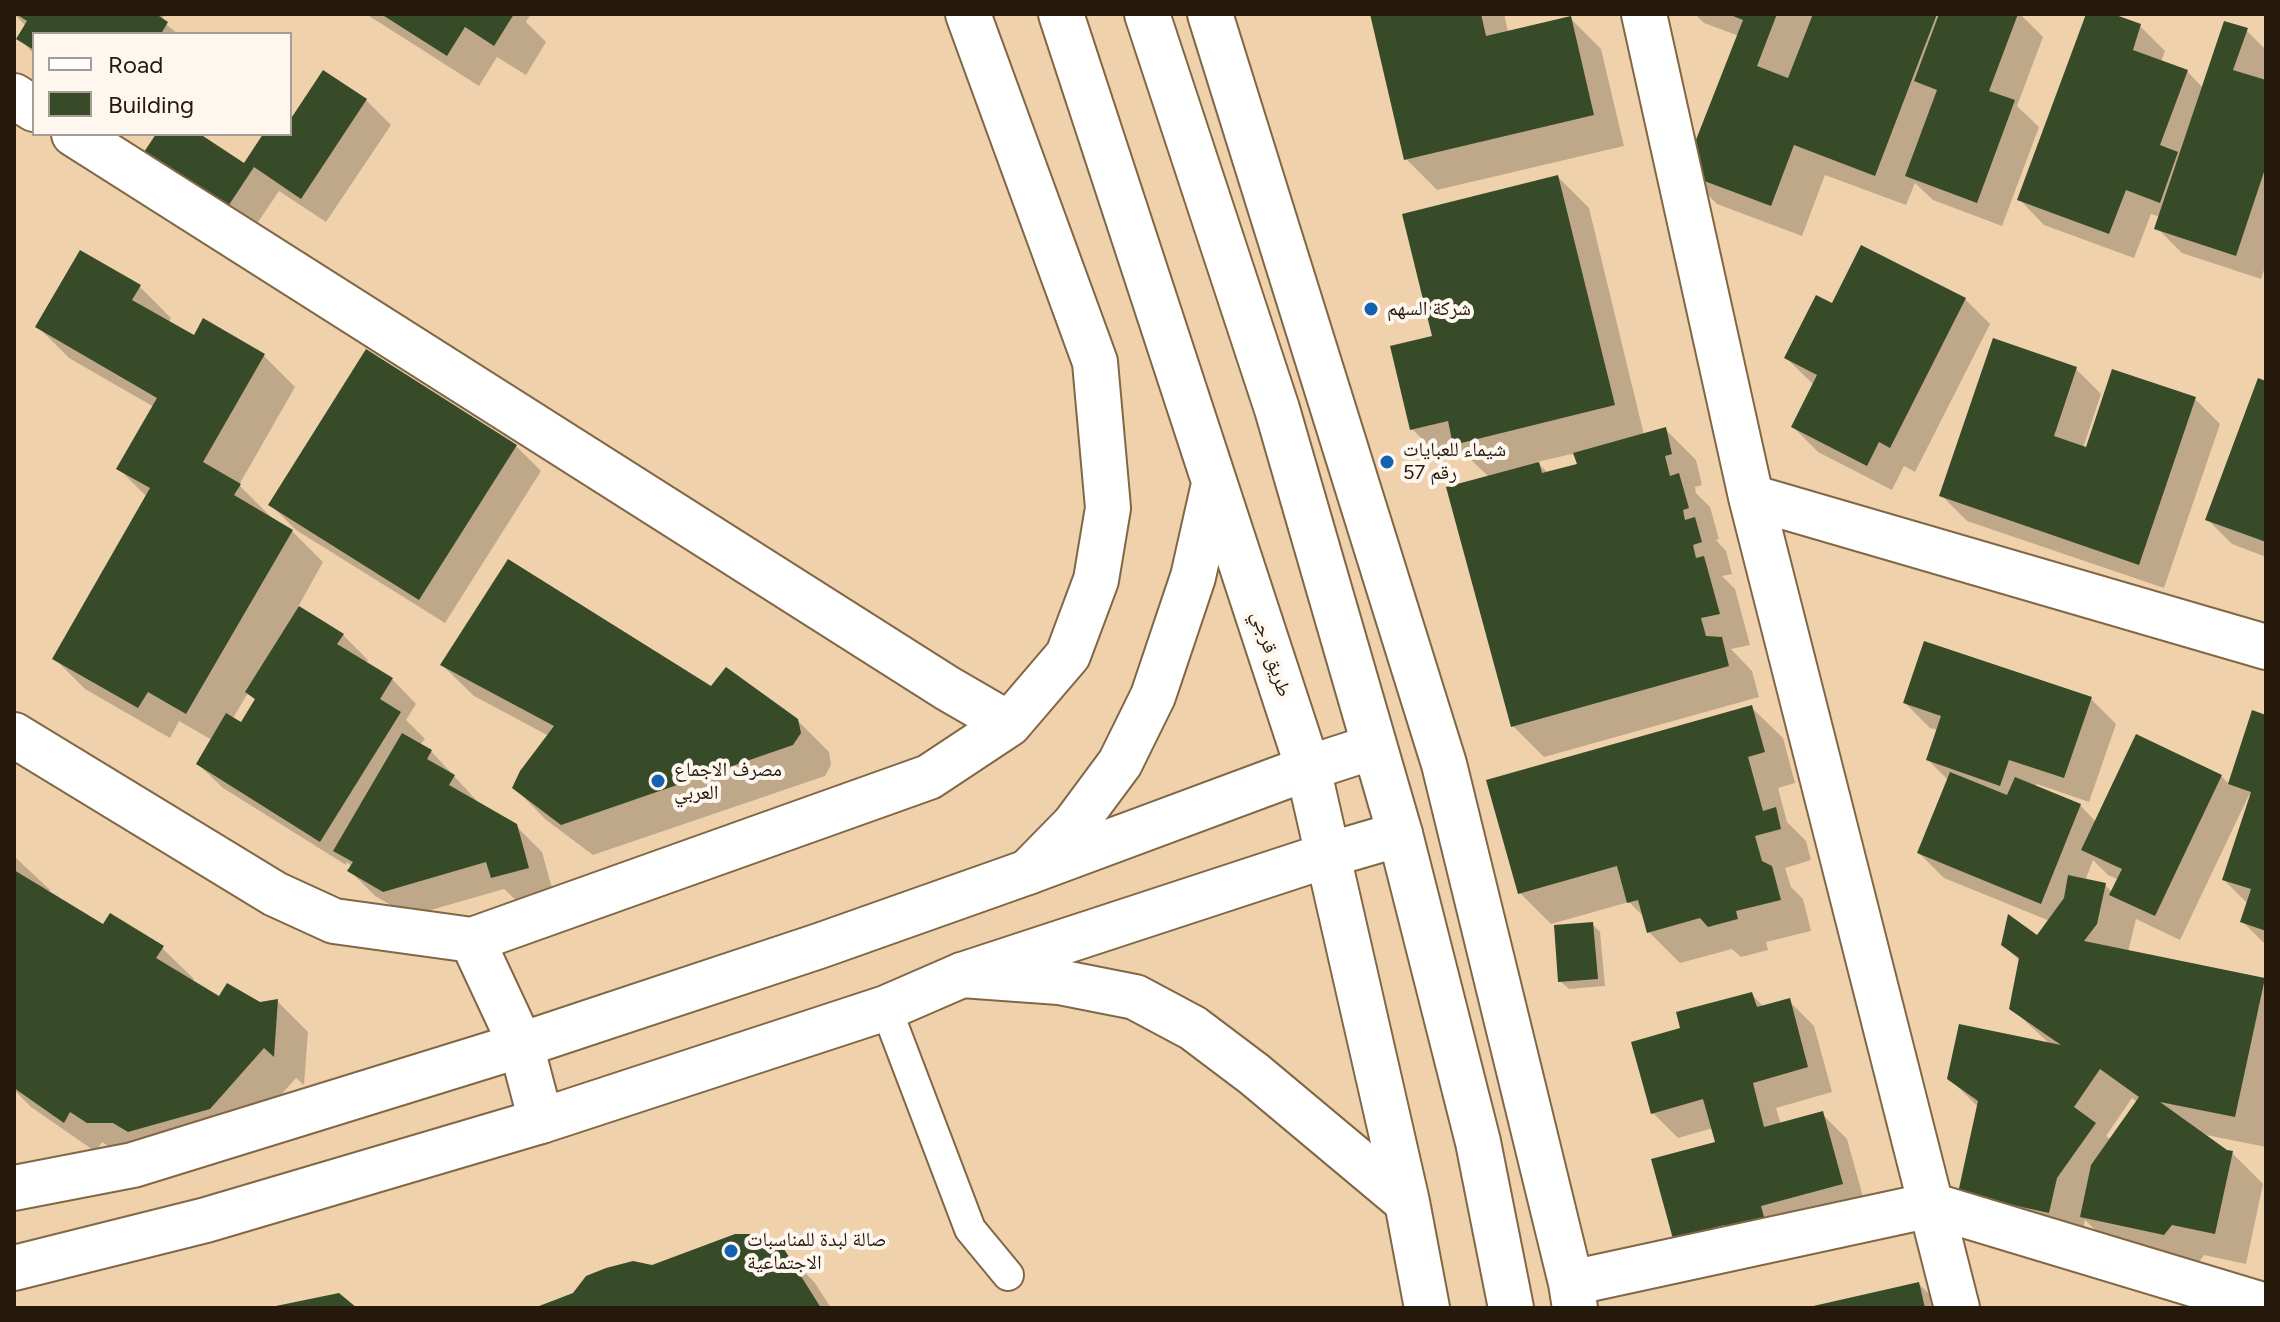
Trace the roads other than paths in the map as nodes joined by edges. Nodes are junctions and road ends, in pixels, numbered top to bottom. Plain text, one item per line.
1 (968, 14) edge
2 (1061, 14) edge
3 (1147, 14) edge
4 (1210, 14) edge
5 (1644, 14) edge
6 (14, 96) edge
7 (32, 108) edge
8 (77, 136) edge
9 (1215, 482) junction
10 (1751, 497) junction
11 (2266, 647) edge
12 (1009, 724) junction
13 (14, 735) edge
14 (1373, 747) junction
15 (1308, 768) junction
16 (1400, 834) junction
17 (1328, 855) junction
18 (1028, 872) junction
19 (472, 940) junction
20 (962, 975) junction
21 (886, 1008) junction
22 (521, 1045) junction
23 (541, 1121) junction
24 (14, 1188) edge
25 (1407, 1202) junction
26 (1931, 1205) junction
27 (14, 1268) edge
28 (1008, 1275) dead end
29 (1573, 1296) edge
30 (2266, 1306) edge
31 (1427, 1308) edge
32 (1511, 1308) edge
33 (1957, 1308) edge

1 - 12 main road
2 - 9 main road, طريق قرجي
3 - 14 main road
4 - 29 main road
5 - 10 main road
6 - 7 main road
8 - 12 main road
9 - 15 main road, طريق قرجي
9 - 18 main road
10 - 11 main road
10 - 26 main road
12 - 19 main road
13 - 19 main road
14 - 15 main road
14 - 16 main road
15 - 17 main road, طريق قرجي
15 - 18 main road
16 - 17 main road
16 - 32 main road
17 - 20 main road
17 - 25 main road, طريق قرجي
18 - 22 main road
19 - 22 main road
20 - 21 main road
20 - 25 main road
21 - 23 main road
21 - 28 lane
22 - 23 main road
22 - 24 main road
23 - 27 main road
25 - 31 main road, طريق قرجي
26 - 29 main road
26 - 30 main road
26 - 33 main road

